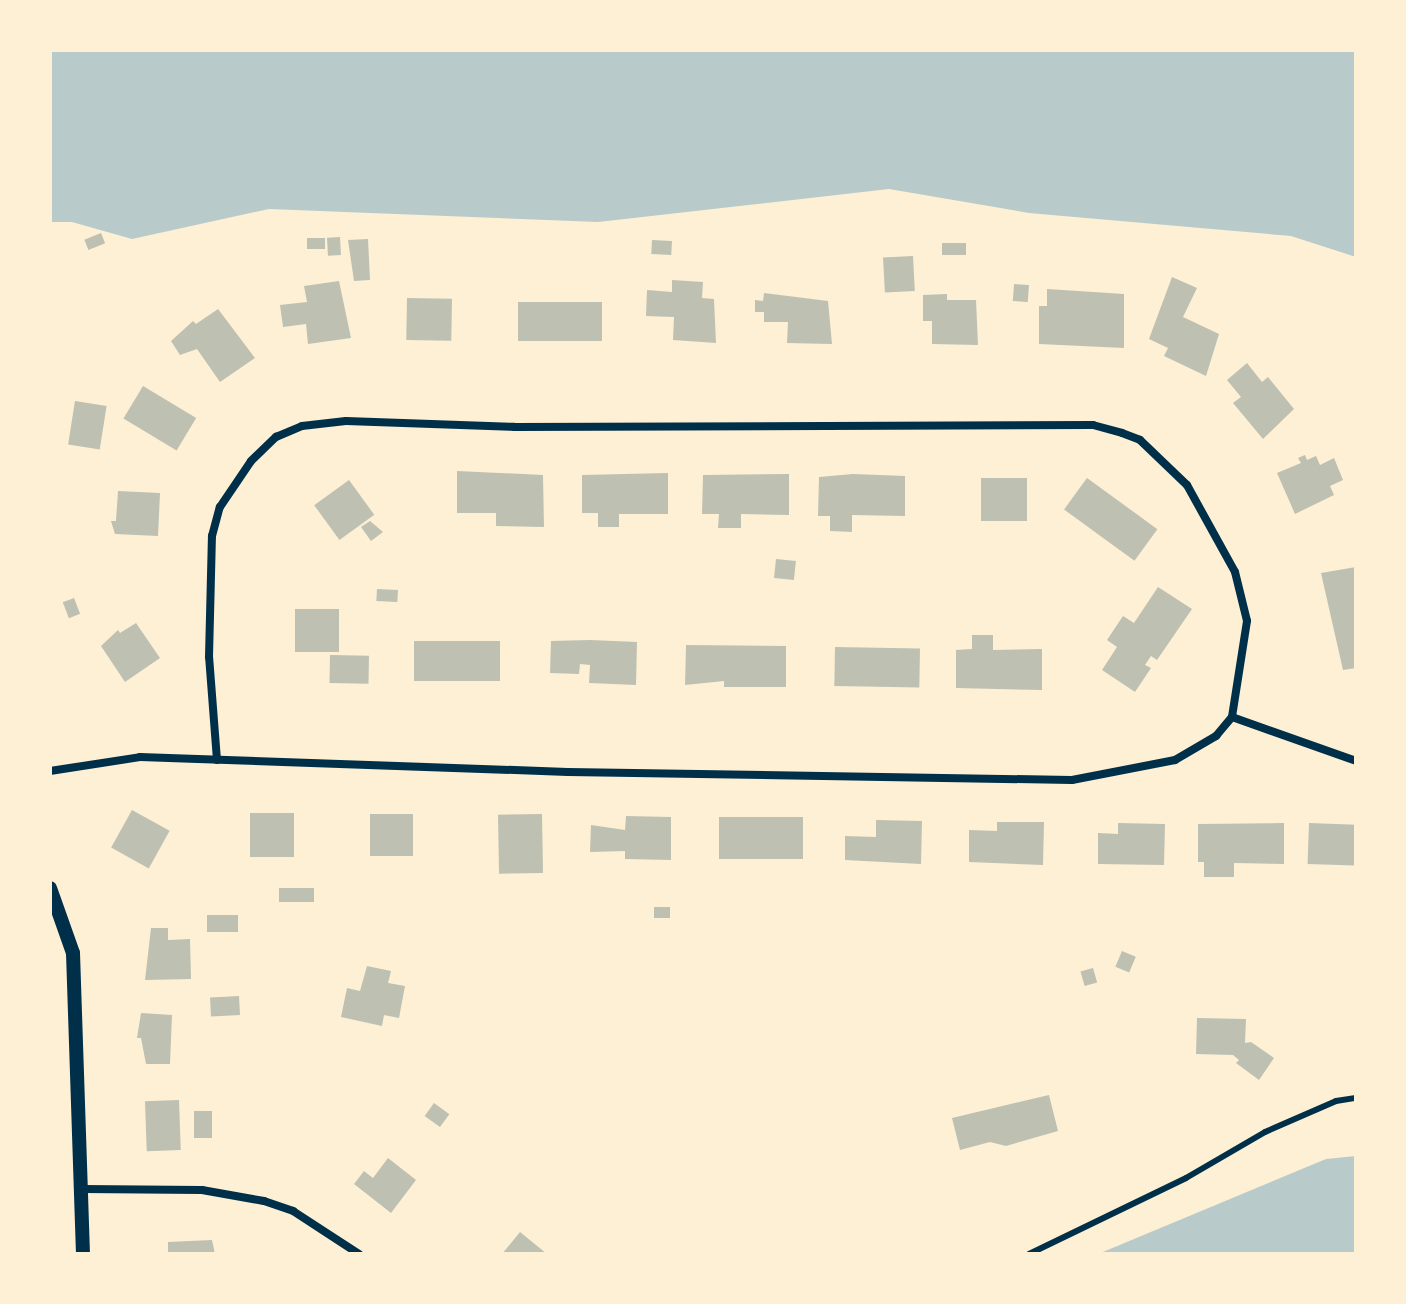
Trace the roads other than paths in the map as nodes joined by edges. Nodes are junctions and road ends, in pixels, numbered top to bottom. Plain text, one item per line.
1 (1232, 717) junction
2 (217, 760) junction
3 (1356, 761) edge
4 (50, 771) edge
5 (50, 888) edge
6 (1356, 1098) edge
7 (82, 1189) junction
8 (83, 1254) edge
9 (359, 1254) edge
10 (1029, 1254) edge

1 - 2 street
1 - 2 street
1 - 3 street
2 - 4 street
5 - 7 street
6 - 10 lane
7 - 8 street
7 - 9 street

